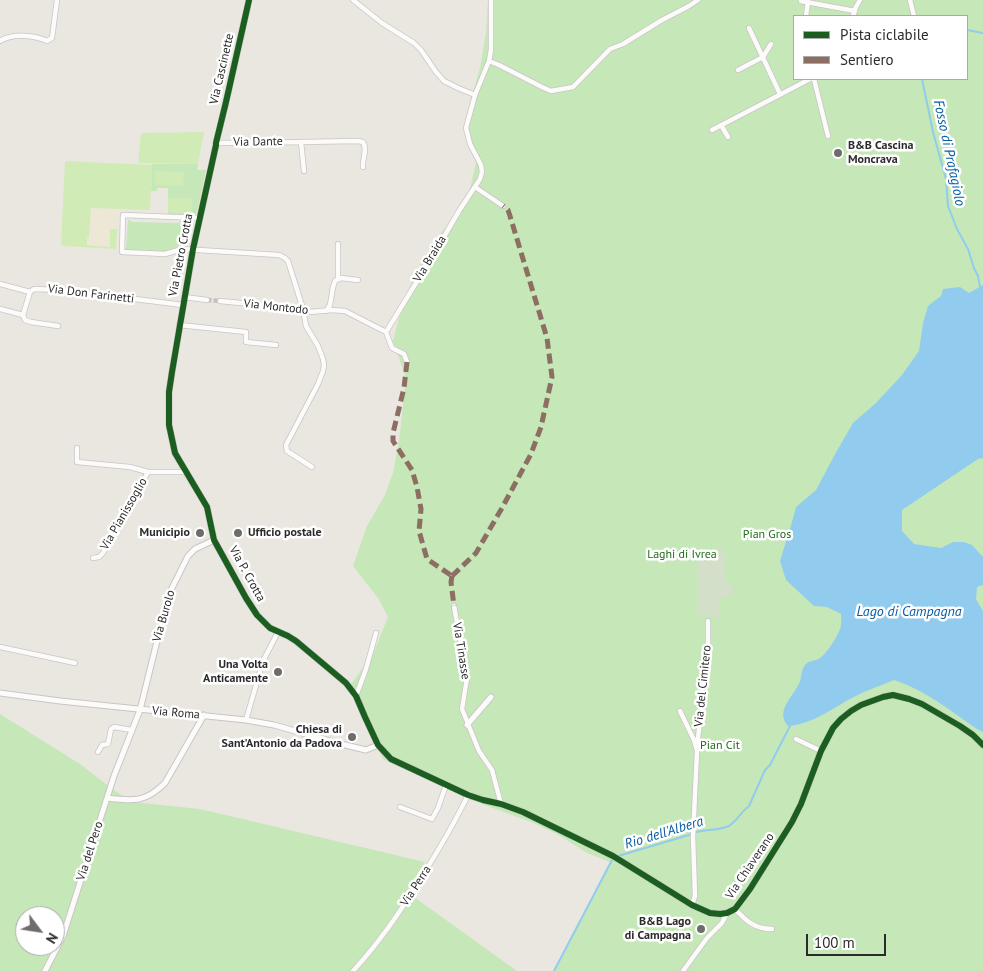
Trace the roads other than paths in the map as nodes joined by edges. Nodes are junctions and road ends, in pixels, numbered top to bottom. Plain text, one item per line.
1 (57, 0) edge
2 (249, 0) edge
3 (353, 0) edge
4 (491, 0) edge
5 (698, 0) edge
6 (860, 0) edge
7 (910, 0) edge
8 (801, 1) edge
9 (808, 2) junction
10 (824, 2) edge
11 (855, 10) junction
12 (806, 15) edge
13 (853, 15) edge
14 (914, 15) edge
15 (748, 28) dead end
16 (0, 41) edge
17 (771, 44) dead end
18 (762, 57) junction
19 (489, 61) junction
20 (738, 70) dead end
21 (810, 80) edge
22 (812, 80) edge
23 (780, 94) junction
24 (475, 95) junction
25 (722, 126) junction
26 (712, 130) dead end
27 (828, 136) dead end
28 (728, 137) dead end
29 (301, 142) junction
30 (216, 143) junction
31 (363, 167) dead end
32 (304, 171) dead end
33 (475, 187) junction
34 (503, 206) dead end
35 (200, 218) junction
36 (338, 244) dead end
37 (193, 249) junction
38 (338, 279) junction
39 (358, 280) dead end
40 (0, 284) edge
41 (30, 292) junction
42 (184, 297) junction
43 (207, 300) tunnel mouth
44 (220, 301) tunnel mouth
45 (183, 306) junction
46 (0, 309) edge
47 (303, 309) junction
48 (326, 311) junction
49 (23, 315) junction
50 (179, 325) junction
51 (58, 326) dead end
52 (386, 332) junction
53 (276, 345) dead end
54 (407, 362) dead end
55 (172, 372) joint
56 (78, 448) dead end
57 (312, 467) dead end
58 (148, 472) junction
59 (186, 472) junction
60 (214, 540) junction
61 (93, 558) dead end
62 (454, 606) dead end
63 (708, 621) dead end
64 (278, 632) junction
65 (376, 633) dead end
66 (0, 647) edge
67 (75, 663) dead end
68 (0, 693) edge
69 (356, 696) junction
70 (491, 697) dead end
71 (140, 710) junction
72 (680, 711) dead end
73 (204, 715) junction
74 (246, 720) junction
75 (467, 725) junction
76 (132, 730) junction
77 (796, 739) dead end
78 (378, 745) junction
79 (983, 745) edge
80 (698, 751) junction
81 (98, 752) dead end
82 (820, 752) junction
83 (446, 785) junction
84 (468, 795) junction
85 (107, 798) junction
86 (500, 804) junction
87 (400, 807) dead end
88 (692, 905) junction
89 (735, 909) junction
90 (728, 913) junction
91 (772, 929) dead end
92 (45, 971) edge
93 (353, 971) edge
94 (683, 971) edge

1 - 16 street
2 - 30 street, Via Cascinette
3 - 24 street
4 - 19 street
5 - 19 street
6 - 11 street
7 - 14 street
8 - 9 street
9 - 10 street
9 - 12 street
10 - 11 street
11 - 13 street
15 - 18 street
17 - 18 street
18 - 20 street
18 - 23 street
19 - 24 street
21 - 23 street
22 - 27 street
23 - 25 street
24 - 33 street
25 - 26 street
25 - 28 street
29 - 30 street, Via Dante
29 - 31 street, Via Dante
29 - 32 street, Via Dante
30 - 35 street, Via Pietro Crotta
33 - 34 street
33 - 52 street, Via Braida
35 - 37 street, Via Pietro Crotta
35 - 37 street
36 - 38 street
37 - 42 street, Via Pietro Crotta
37 - 47 street, Via Pietro Crotta
38 - 39 street
38 - 48 street
40 - 41 street, Via Don Farinetti
41 - 45 street, Via Don Farinetti
41 - 49 street
42 - 43 street
42 - 45 street, Via Pietro Crotta
44 - 47 street, Via Montodo
45 - 50 street, Via Pietro Crotta
46 - 49 street
47 - 48 street, Via Montodo
47 - 57 street
48 - 52 street, Via Montodo
49 - 51 street
50 - 53 street
50 - 55 street, Via Pietro Crotta
52 - 54 street
55 - 59 street, Via P. Crotta
56 - 58 street
58 - 59 street, Via Pianissoglio
58 - 61 street, Via Pianissoglio
59 - 60 street, Via P. Crotta
60 - 64 street, Via P. Crotta
60 - 71 street, Via Burolo
62 - 75 street, Via Tinasse
63 - 80 street, Via del Cimitero
64 - 69 street, Via P. Crotta
64 - 74 street
65 - 69 street
66 - 67 street
68 - 71 street, Via Roma
69 - 78 street, Via P. Crotta
70 - 75 street
71 - 73 street, Via Roma
71 - 76 street, Via del Pero
72 - 80 street
73 - 74 street, Via Roma
73 - 85 street
74 - 78 street, Via Roma
75 - 86 street, Via Tinasse
76 - 81 street
76 - 85 street, Via del Pero
77 - 82 street
78 - 83 street, Via Chiaverano
79 - 82 street, Via Chiaverano
80 - 88 street, Via del Cimitero
82 - 89 street, Via Chiaverano
83 - 84 street, Via Chiaverano
83 - 87 street
84 - 86 street, Via Chiaverano
84 - 93 street, Via Perra
85 - 92 street, Via del Pero
86 - 88 street, Via Chiaverano
88 - 90 street, Via Chiaverano
89 - 90 street, Via Chiaverano
89 - 91 street
90 - 94 street

